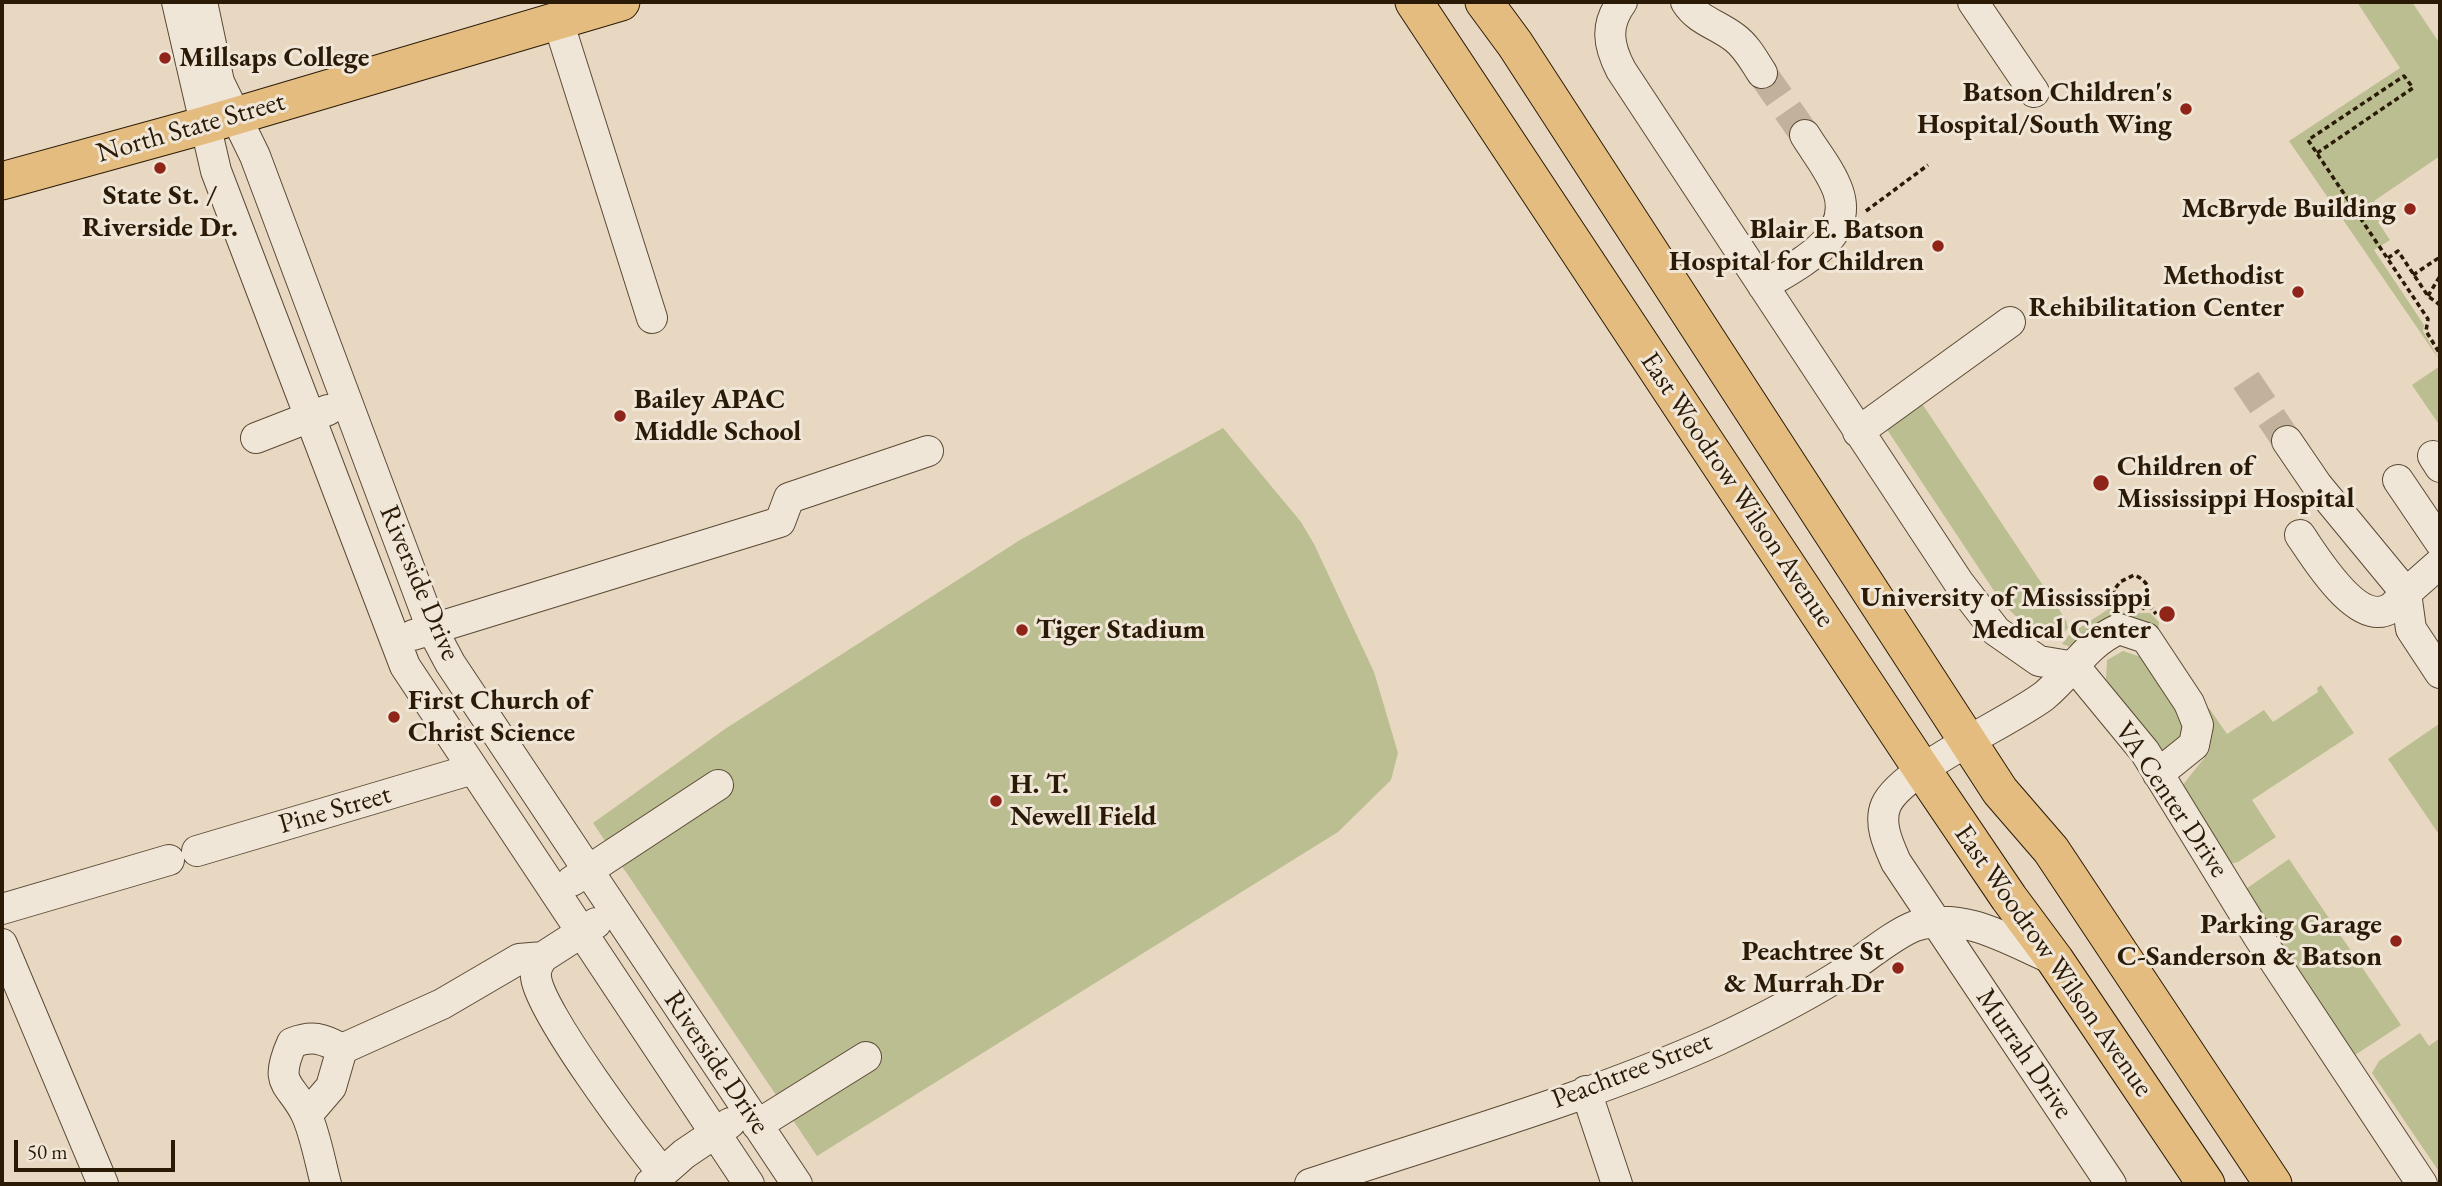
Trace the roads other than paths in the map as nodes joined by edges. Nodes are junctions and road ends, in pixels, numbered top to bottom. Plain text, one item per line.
1 (177, 2) edge
2 (202, 2) edge
3 (621, 2) edge
4 (1484, 2) edge
5 (1499, 2) edge
6 (1622, 2) edge
7 (1686, 2) edge
8 (1973, 2) edge
9 (1415, 7) edge
10 (558, 21) junction
11 (1515, 44) junction
12 (1762, 74) tunnel mouth
13 (2034, 92) dead end
14 (219, 120) junction
15 (1805, 135) tunnel mouth
16 (2, 181) edge
17 (1763, 286) junction
18 (652, 318) dead end
19 (2010, 322) dead end
20 (348, 404) junction
21 (309, 417) junction
22 (1858, 432) junction
23 (256, 438) dead end
24 (2287, 441) tunnel mouth
25 (928, 450) dead end
26 (2398, 480) dead end
27 (2300, 535) dead end
28 (2440, 542) edge
29 (2440, 563) edge
30 (2406, 593) junction
31 (432, 628) junction
32 (393, 641) junction
33 (2075, 667) junction
34 (2440, 673) edge
35 (1968, 741) junction
36 (472, 769) junction
37 (1923, 771) junction
38 (2158, 774) junction
39 (718, 785) dead end
40 (197, 851) dead end
41 (169, 860) dead end
42 (588, 871) junction
43 (554, 892) junction
44 (2, 909) edge
45 (614, 911) junction
46 (1938, 923) junction
47 (581, 932) junction
48 (2, 944) edge
49 (542, 957) junction
50 (2055, 960) junction
51 (342, 1049) junction
52 (866, 1058) dead end
53 (1587, 1091) junction
54 (307, 1115) junction
55 (753, 1118) junction
56 (715, 1133) junction
57 (656, 1178) edge
58 (103, 1184) edge
59 (326, 1184) edge
60 (748, 1184) edge
61 (797, 1184) edge
62 (1310, 1184) edge
63 (1617, 1184) edge
64 (2111, 1184) edge
65 (2206, 1184) edge
66 (2273, 1184) edge
67 (2422, 1184) edge

1 - 14 street
2 - 14 street
3 - 10 main road, North State Street
4 - 11 main road, East Woodrow Wilson Avenue
5 - 11 main road
6 - 17 street
7 - 12 street
8 - 13 street
9 - 37 main road, East Woodrow Wilson Avenue
10 - 14 main road, North State Street
10 - 18 street
11 - 35 main road, East Woodrow Wilson Avenue
14 - 16 main road, North State Street
14 - 20 street, Riverside Drive
14 - 21 street, Riverside Drive
15 - 17 street
17 - 22 street
19 - 22 street
20 - 21 street
20 - 31 street, Riverside Drive
21 - 23 street
21 - 32 street, Riverside Drive
22 - 33 street
24 - 30 street
25 - 31 street
26 - 28 street
27 - 30 street
29 - 30 street
30 - 34 street
31 - 32 street
31 - 42 street, Riverside Drive
32 - 36 street, Riverside Drive
33 - 35 street
33 - 38 street, VA Center Drive
33 - 38 street
35 - 37 street
35 - 66 main road, East Woodrow Wilson Avenue
36 - 40 street, Pine Street
36 - 43 street, Riverside Drive
37 - 46 street
37 - 50 main road, East Woodrow Wilson Avenue
38 - 67 street, VA Center Drive
39 - 42 street
41 - 44 street
42 - 43 street
42 - 45 street, Riverside Drive
43 - 47 street, Riverside Drive
45 - 47 street
45 - 55 street, Riverside Drive
46 - 50 street, Peachtree Street
46 - 53 street, Peachtree Street
46 - 64 street, Murrah Drive
47 - 49 street
47 - 56 street, Riverside Drive
48 - 58 street
49 - 51 street
49 - 57 street
50 - 65 main road, East Woodrow Wilson Avenue
51 - 54 street
51 - 54 street
52 - 55 street
53 - 62 street, Peachtree Street
53 - 63 street
54 - 59 street
55 - 56 street
55 - 61 street, Riverside Drive
56 - 57 street
56 - 60 street, Riverside Drive

